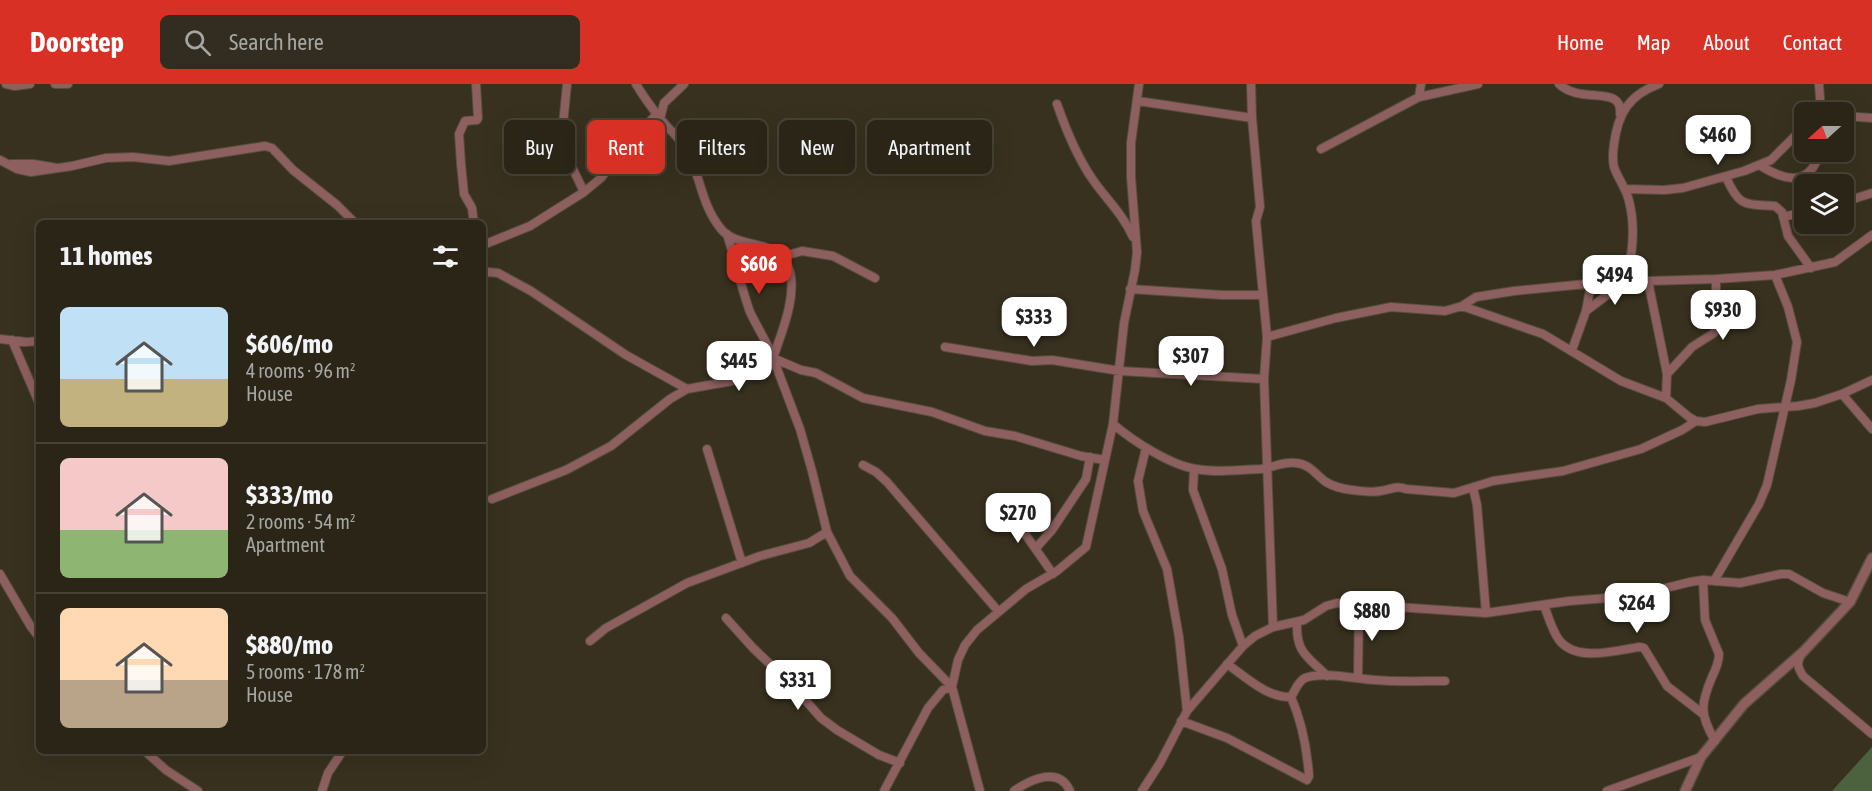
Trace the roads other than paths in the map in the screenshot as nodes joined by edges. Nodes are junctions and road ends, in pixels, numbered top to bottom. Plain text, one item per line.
1 (6, 84) edge
2 (30, 84) edge
3 (55, 84) edge
4 (68, 84) edge
5 (476, 84) edge
6 (567, 84) edge
7 (636, 84) edge
8 (684, 84) edge
9 (1139, 84) edge
10 (1251, 84) edge
11 (1420, 84) edge
12 (1478, 84) edge
13 (1559, 84) edge
14 (1659, 84) edge
15 (1819, 84) edge
16 (1598, 87) dead end
17 (1617, 91) dead end
18 (1419, 97) junction
19 (1138, 101) junction
20 (1820, 102) edge
21 (1057, 104) dead end
22 (657, 114) junction
23 (1620, 116) junction
24 (1854, 117) edge
25 (1252, 118) junction
26 (1872, 118) edge
27 (1794, 138) edge
28 (1321, 149) dead end
29 (3, 161) edge
30 (1816, 162) edge
31 (1761, 166) junction
32 (1726, 177) junction
33 (1625, 189) junction
34 (584, 192) junction
35 (1872, 193) edge
36 (1854, 198) edge
37 (1794, 214) edge
38 (1783, 216) junction
39 (352, 220) edge
40 (474, 220) edge
41 (727, 234) junction
42 (1872, 235) edge
43 (1135, 240) junction
44 (486, 244) edge
45 (781, 257) junction
46 (1811, 268) junction
47 (486, 273) edge
48 (1775, 274) junction
49 (875, 278) dead end
50 (1716, 279) junction
51 (1627, 280) junction
52 (1648, 281) junction
53 (1591, 284) junction
54 (1130, 289) junction
55 (1262, 295) junction
56 (1462, 306) junction
57 (1586, 311) junction
58 (1267, 337) junction
59 (0, 339) edge
60 (12, 340) junction
61 (36, 341) edge
62 (945, 347) dead end
63 (1572, 350) junction
64 (772, 355) junction
65 (1120, 371) junction
66 (1666, 374) junction
67 (1264, 379) junction
68 (1872, 380) edge
69 (687, 389) junction
70 (1842, 394) junction
71 (36, 396) edge
72 (1666, 398) junction
73 (1784, 407) junction
74 (1696, 422) junction
75 (1113, 423) junction
76 (1872, 429) edge
77 (1146, 448) junction
78 (707, 449) dead end
79 (1090, 457) junction
80 (1105, 460) junction
81 (863, 465) dead end
82 (1266, 468) junction
83 (1194, 469) junction
84 (1473, 488) junction
85 (492, 499) dead end
86 (1002, 501) dead end
87 (827, 532) junction
88 (1036, 548) junction
89 (1872, 558) edge
90 (741, 563) junction
91 (1053, 573) junction
92 (0, 574) edge
93 (1703, 580) junction
94 (1714, 581) junction
95 (1850, 602) junction
96 (1359, 605) junction
97 (1544, 605) junction
98 (998, 611) junction
99 (1486, 613) junction
100 (726, 618) dead end
101 (1297, 623) junction
102 (1273, 627) junction
103 (36, 633) edge
104 (590, 641) dead end
105 (1243, 646) junction
106 (1803, 652) junction
107 (1227, 664) junction
108 (1327, 676) junction
109 (1358, 678) junction
110 (1445, 681) dead end
111 (952, 687) junction
112 (1291, 697) junction
113 (1187, 711) junction
114 (1703, 714) junction
115 (1181, 721) junction
116 (1872, 734) edge
117 (1715, 741) junction
118 (148, 754) edge
119 (341, 754) edge
120 (1701, 757) junction
121 (900, 763) junction
122 (198, 791) edge
123 (322, 791) edge
124 (884, 791) edge
125 (980, 791) edge
126 (1014, 791) edge
127 (1070, 791) edge
128 (1142, 791) edge
129 (1607, 791) edge
130 (1685, 791) edge

1 - 2 street
3 - 4 street
5 - 40 street
6 - 34 street
7 - 22 street
8 - 22 street
9 - 19 street
10 - 25 street
11 - 18 street
12 - 18 street
13 - 16 street
14 - 23 street
15 - 20 street
17 - 23 street
18 - 28 street
19 - 25 street
19 - 43 street
21 - 43 street
22 - 34 street
22 - 41 street
23 - 33 street
24 - 26 street
25 - 55 street
27 - 31 street
29 - 39 street
30 - 31 street
31 - 32 street
32 - 33 street
32 - 38 street
33 - 51 street
34 - 44 street
35 - 36 street
37 - 38 street
38 - 46 street
41 - 45 street
41 - 64 street
42 - 46 street
43 - 54 street
45 - 49 street
45 - 64 street
46 - 48 street
47 - 69 street
48 - 50 street
48 - 73 street
50 - 52 street
50 - 66 street
51 - 52 street
51 - 53 street
51 - 57 street
52 - 66 street
53 - 56 street
53 - 57 street
54 - 55 street
54 - 65 street
55 - 58 street
56 - 58 street
56 - 63 street
57 - 63 street
58 - 67 street
59 - 60 street
60 - 61 street
60 - 71 street
62 - 65 street
63 - 72 street
64 - 69 street
64 - 79 street
64 - 87 street
65 - 67 street
65 - 75 street
66 - 72 street
67 - 82 street
68 - 70 street
69 - 85 street
70 - 73 street
70 - 76 street
72 - 74 street
73 - 74 street
73 - 94 street
74 - 84 street
75 - 77 street
75 - 80 street
77 - 83 street
77 - 113 street
78 - 90 street
79 - 80 street
79 - 88 street
80 - 91 street
81 - 98 street
82 - 83 street
82 - 84 street
82 - 102 street
83 - 105 street
84 - 99 street
86 - 88 street
87 - 90 street
87 - 111 street
88 - 91 street
89 - 95 street
90 - 104 street
91 - 98 street
92 - 103 street
93 - 94 street
93 - 97 street
93 - 114 street
94 - 95 street
95 - 106 street
96 - 99 street
96 - 101 street
96 - 109 street
97 - 99 street
97 - 114 street
98 - 111 street
100 - 121 street
101 - 102 street
101 - 108 street
102 - 105 street
105 - 107 street
106 - 116 street
106 - 117 street
107 - 112 street
107 - 113 street
108 - 109 street
108 - 112 street
109 - 110 street
111 - 121 street
111 - 125 street
112 - 115 street
113 - 115 street
114 - 117 street
115 - 128 street
117 - 120 street
118 - 122 street
119 - 123 street
120 - 129 street
120 - 130 street
121 - 124 street
126 - 127 street

